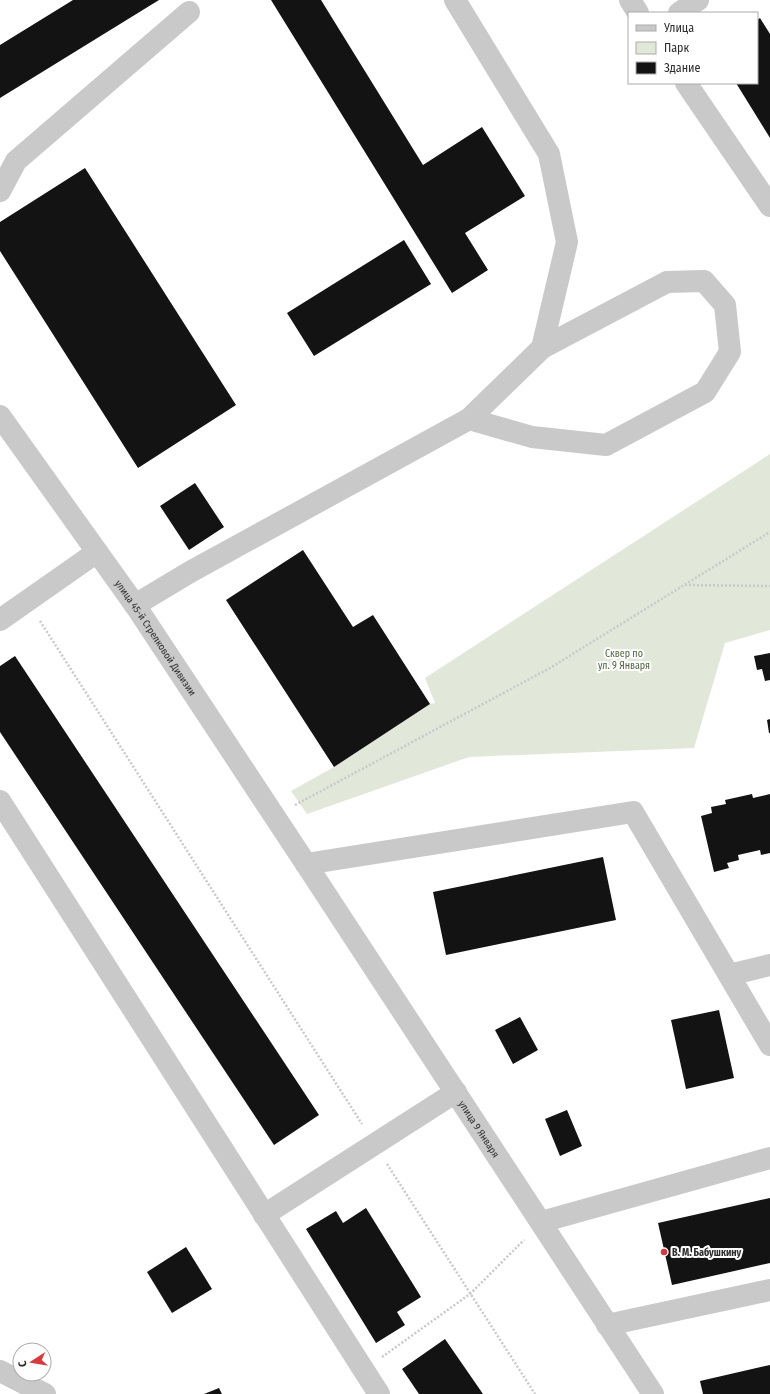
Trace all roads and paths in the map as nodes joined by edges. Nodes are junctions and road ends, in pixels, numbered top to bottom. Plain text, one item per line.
1 (455, 0) edge
2 (630, 0) edge
3 (698, 0) edge
4 (189, 12) dead end
5 (637, 12) edge
6 (680, 12) edge
7 (687, 84) edge
8 (0, 191) edge
9 (770, 206) edge
10 (542, 348) junction
11 (0, 416) edge
12 (469, 419) junction
13 (770, 532) edge
14 (97, 552) junction
15 (684, 585) junction
16 (770, 586) edge
17 (27, 601) junction
18 (135, 605) junction
19 (0, 620) edge
20 (0, 801) edge
21 (274, 816) junction
22 (306, 864) junction
23 (770, 965) edge
24 (729, 975) junction
25 (770, 1045) edge
26 (456, 1092) junction
27 (374, 1144) junction
28 (770, 1158) edge
29 (264, 1214) junction
30 (542, 1222) junction
31 (770, 1290) edge
32 (470, 1294) junction
33 (607, 1325) junction
34 (364, 1370) junction
35 (0, 1371) edge
36 (45, 1394) edge
37 (379, 1394) edge
38 (535, 1394) edge
39 (652, 1394) edge

1 - 10 street
2 - 5 street
3 - 6 street
4 - 8 street
7 - 9 street
10 - 12 street
10 - 12 street
11 - 14 street, улица 45-й Стрелковой Дивизии
12 - 18 street
13 - 15 path
14 - 17 street
14 - 18 street, улица 45-й Стрелковой Дивизии
15 - 16 path
15 - 21 path
17 - 19 street
17 - 27 path
18 - 21 street, улица 45-й Стрелковой Дивизии
20 - 29 street
21 - 22 street, улица 45-й Стрелковой Дивизии
22 - 24 street
22 - 26 street, улица 9 Января
23 - 24 street
24 - 25 street
26 - 27 street
26 - 30 street, улица 9 Января
27 - 29 street
27 - 32 path
28 - 30 street
29 - 34 street
30 - 32 path
30 - 33 street, улица 9 Января
31 - 33 street
32 - 34 path
32 - 38 path
33 - 39 street, улица 9 Января
34 - 37 street
35 - 36 street

